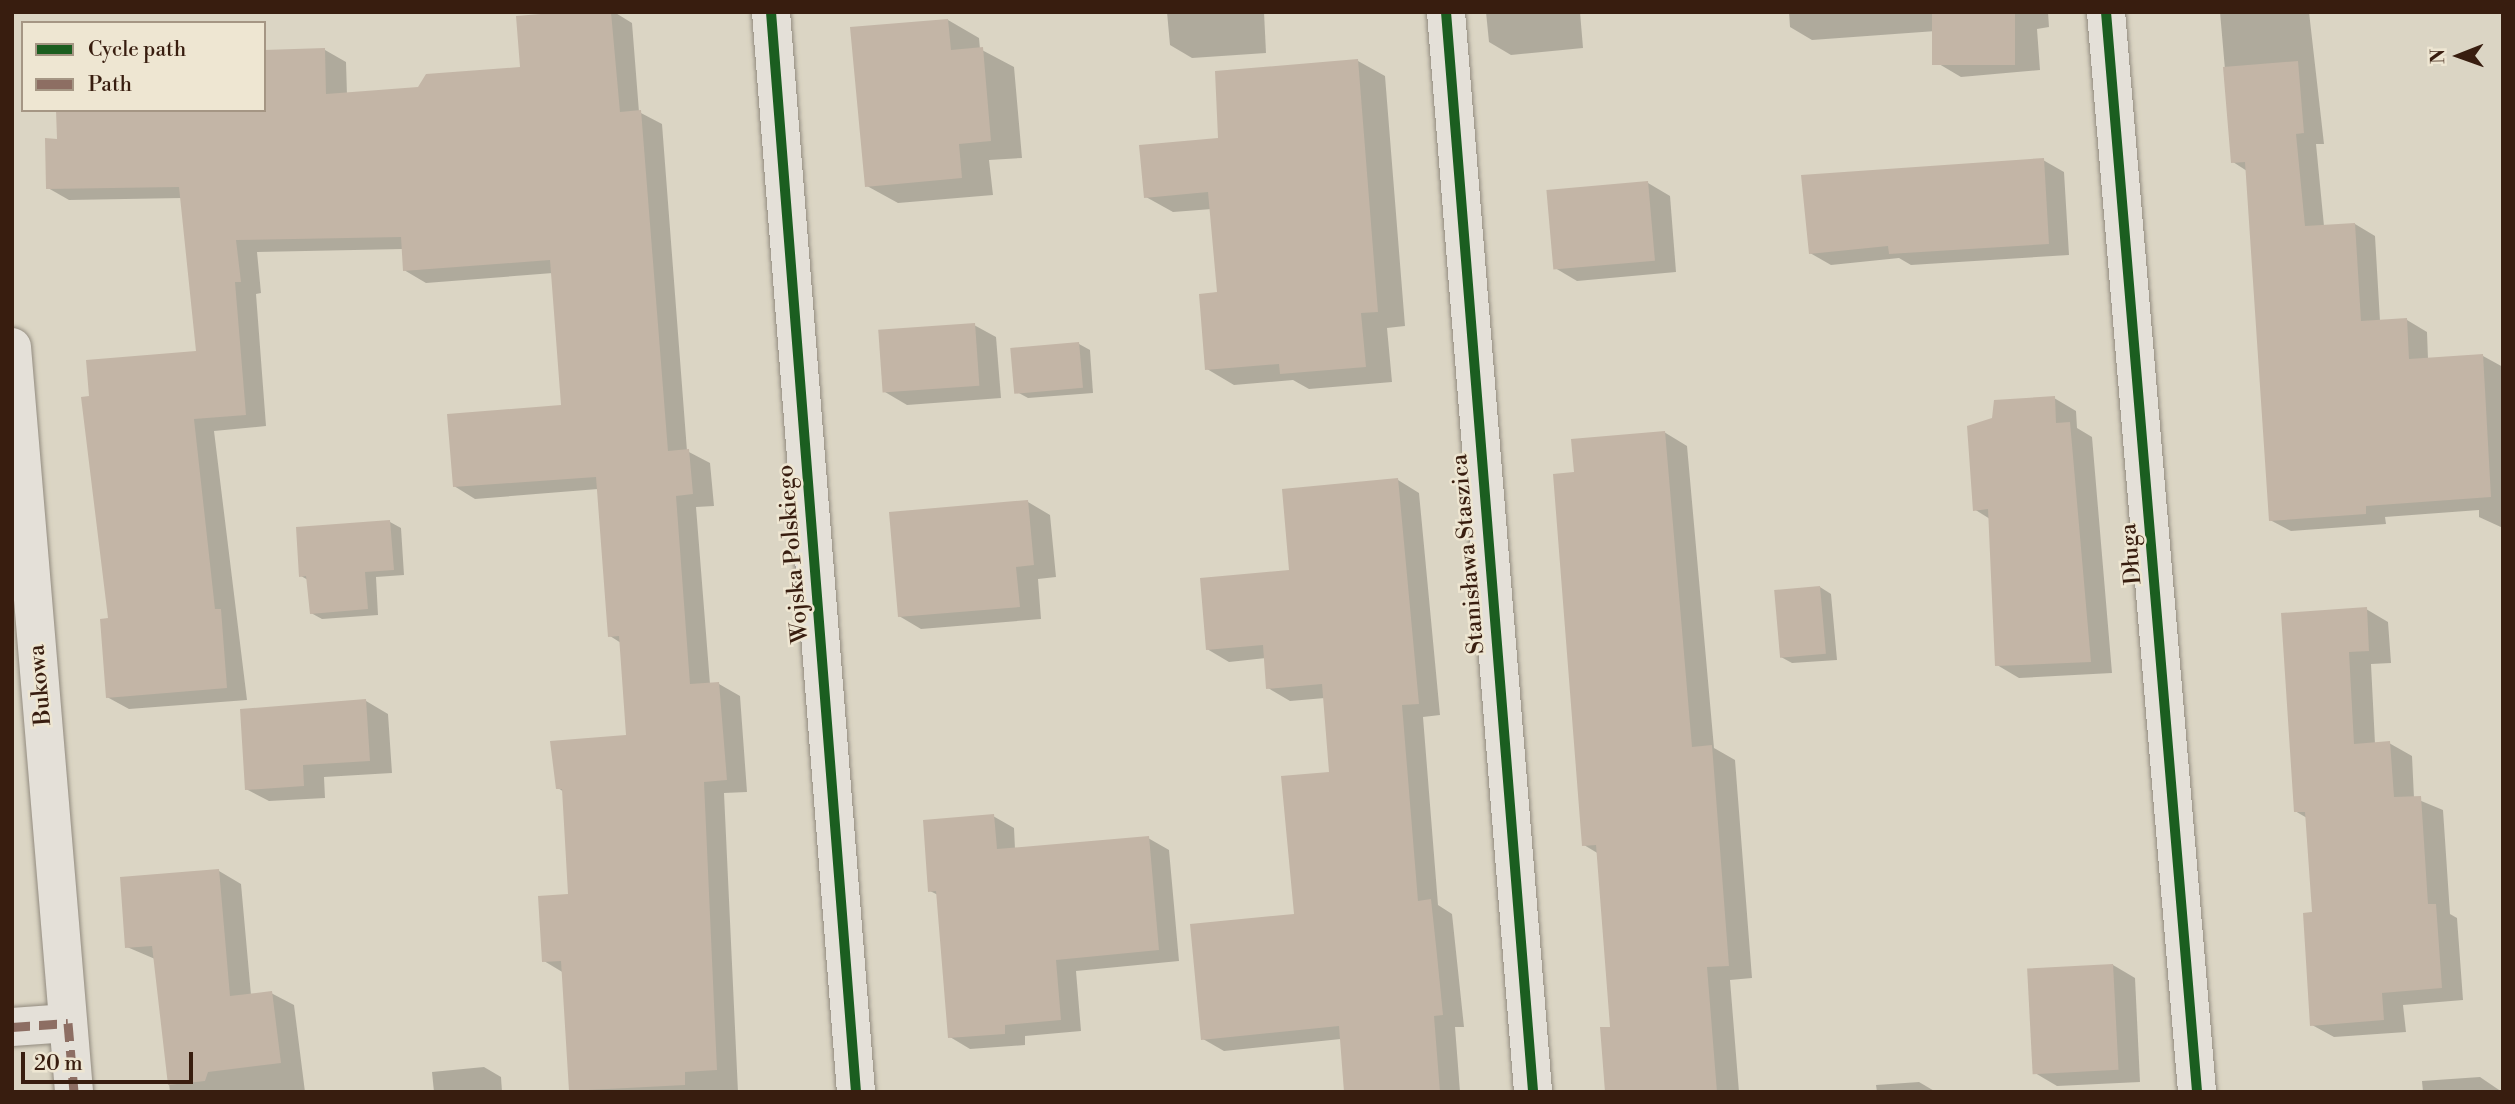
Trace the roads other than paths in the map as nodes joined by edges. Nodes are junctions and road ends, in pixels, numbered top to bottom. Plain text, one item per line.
1 (771, 12) edge
2 (1446, 12) edge
3 (2106, 12) edge
4 (12, 347) edge
5 (68, 1023) junction
6 (12, 1027) edge
7 (74, 1092) edge
8 (856, 1092) edge
9 (1533, 1092) edge
10 (2197, 1092) edge

1 - 8 street, Wojska Polskiego
2 - 9 street, Stanisława Staszica
3 - 10 street, Długa
4 - 5 street, Bukowa
5 - 6 street
5 - 7 street, Bukowa

